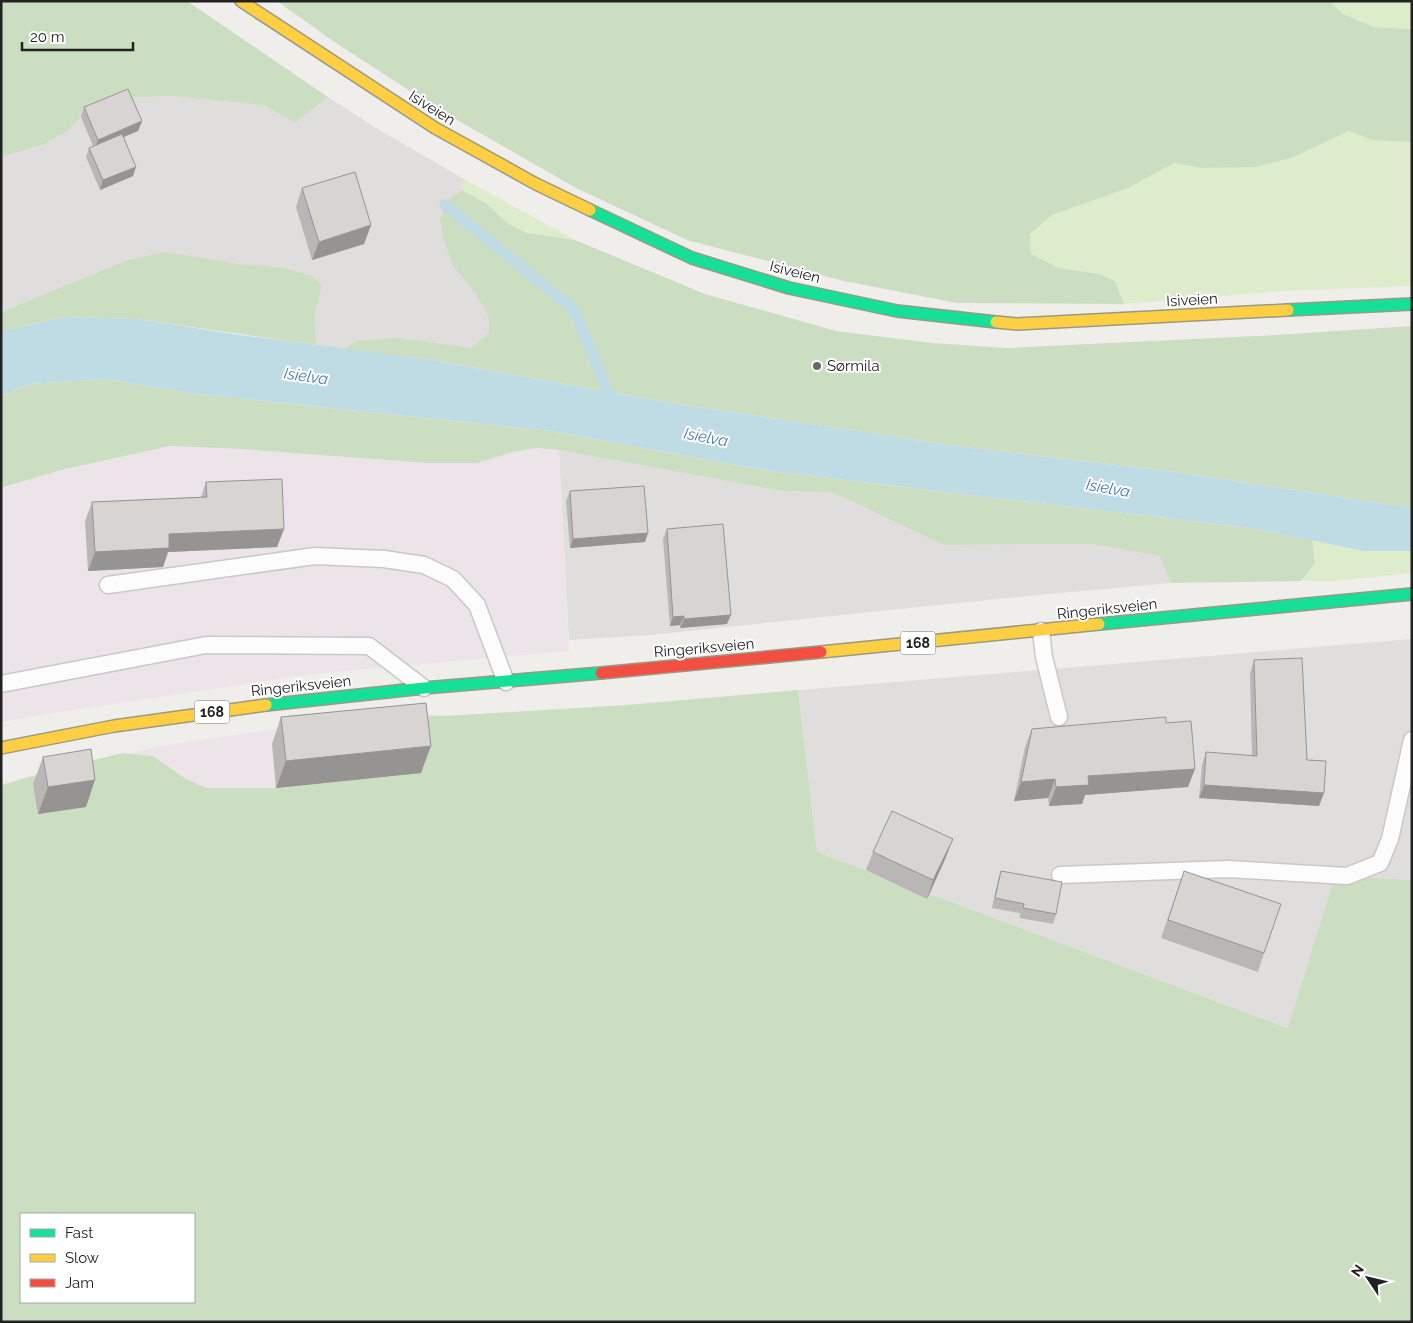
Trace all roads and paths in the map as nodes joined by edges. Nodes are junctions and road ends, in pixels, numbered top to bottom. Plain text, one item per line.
1 (241, 1) edge
2 (1412, 304) edge
3 (108, 585) dead end
4 (1412, 594) edge
5 (1041, 631) junction
6 (506, 682) junction
7 (1, 684) edge
8 (424, 688) junction
9 (1059, 718) dead end
10 (1412, 740) edge
11 (1, 748) edge
12 (1060, 875) dead end

1 - 2 main road, Isiveien
3 - 6 lane
4 - 5 main road, Ringeriksveien / 168
5 - 6 main road, Ringeriksveien / 168
5 - 9 lane
6 - 8 main road, Ringeriksveien / 168
7 - 8 lane
8 - 11 main road, Ringeriksveien / 168
10 - 12 lane

